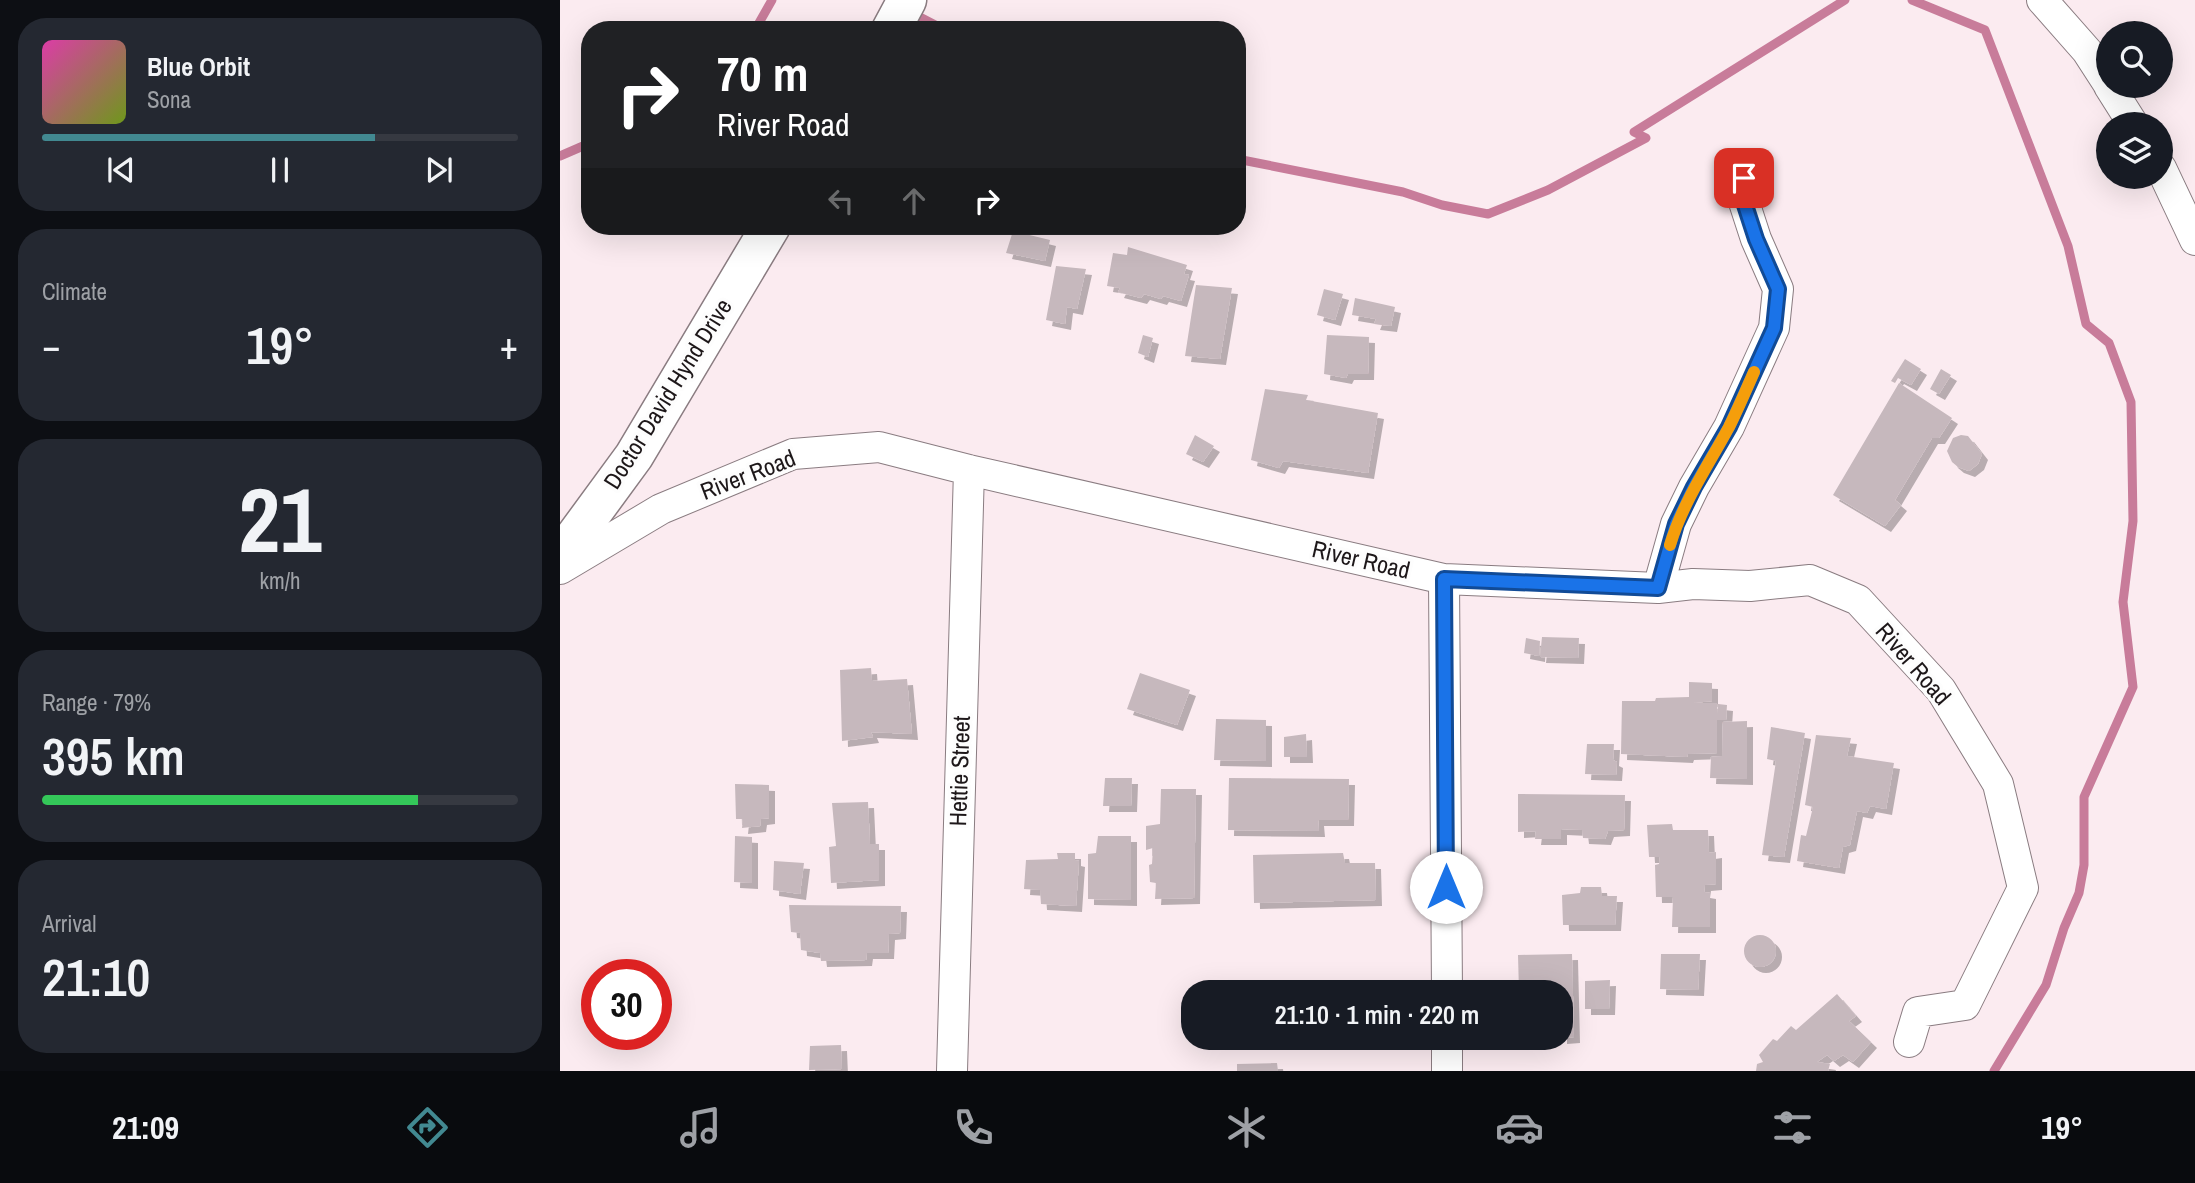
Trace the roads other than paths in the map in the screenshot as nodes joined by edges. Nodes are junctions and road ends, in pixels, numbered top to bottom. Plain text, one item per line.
1 (907, 0) edge
2 (2042, 0) edge
3 (896, 21) edge
4 (2096, 65) edge
5 (1744, 178) dead end
6 (2171, 189) edge
7 (766, 235) edge
8 (2195, 240) edge
9 (969, 470) junction
10 (560, 557) edge
11 (560, 569) edge
12 (1444, 579) junction
13 (1658, 588) junction
14 (1447, 980) edge
15 (1909, 1042) dead end
16 (1447, 1050) edge
17 (952, 1071) edge
18 (1447, 1071) edge

1 - 3 main road
2 - 4 street
5 - 13 street
6 - 8 street
7 - 10 main road, Doctor David Hynd Drive
9 - 11 street, River Road
9 - 12 street, River Road
9 - 17 street, Hettie Street
12 - 13 street, River Road
12 - 14 street
13 - 15 street, River Road
16 - 18 street

